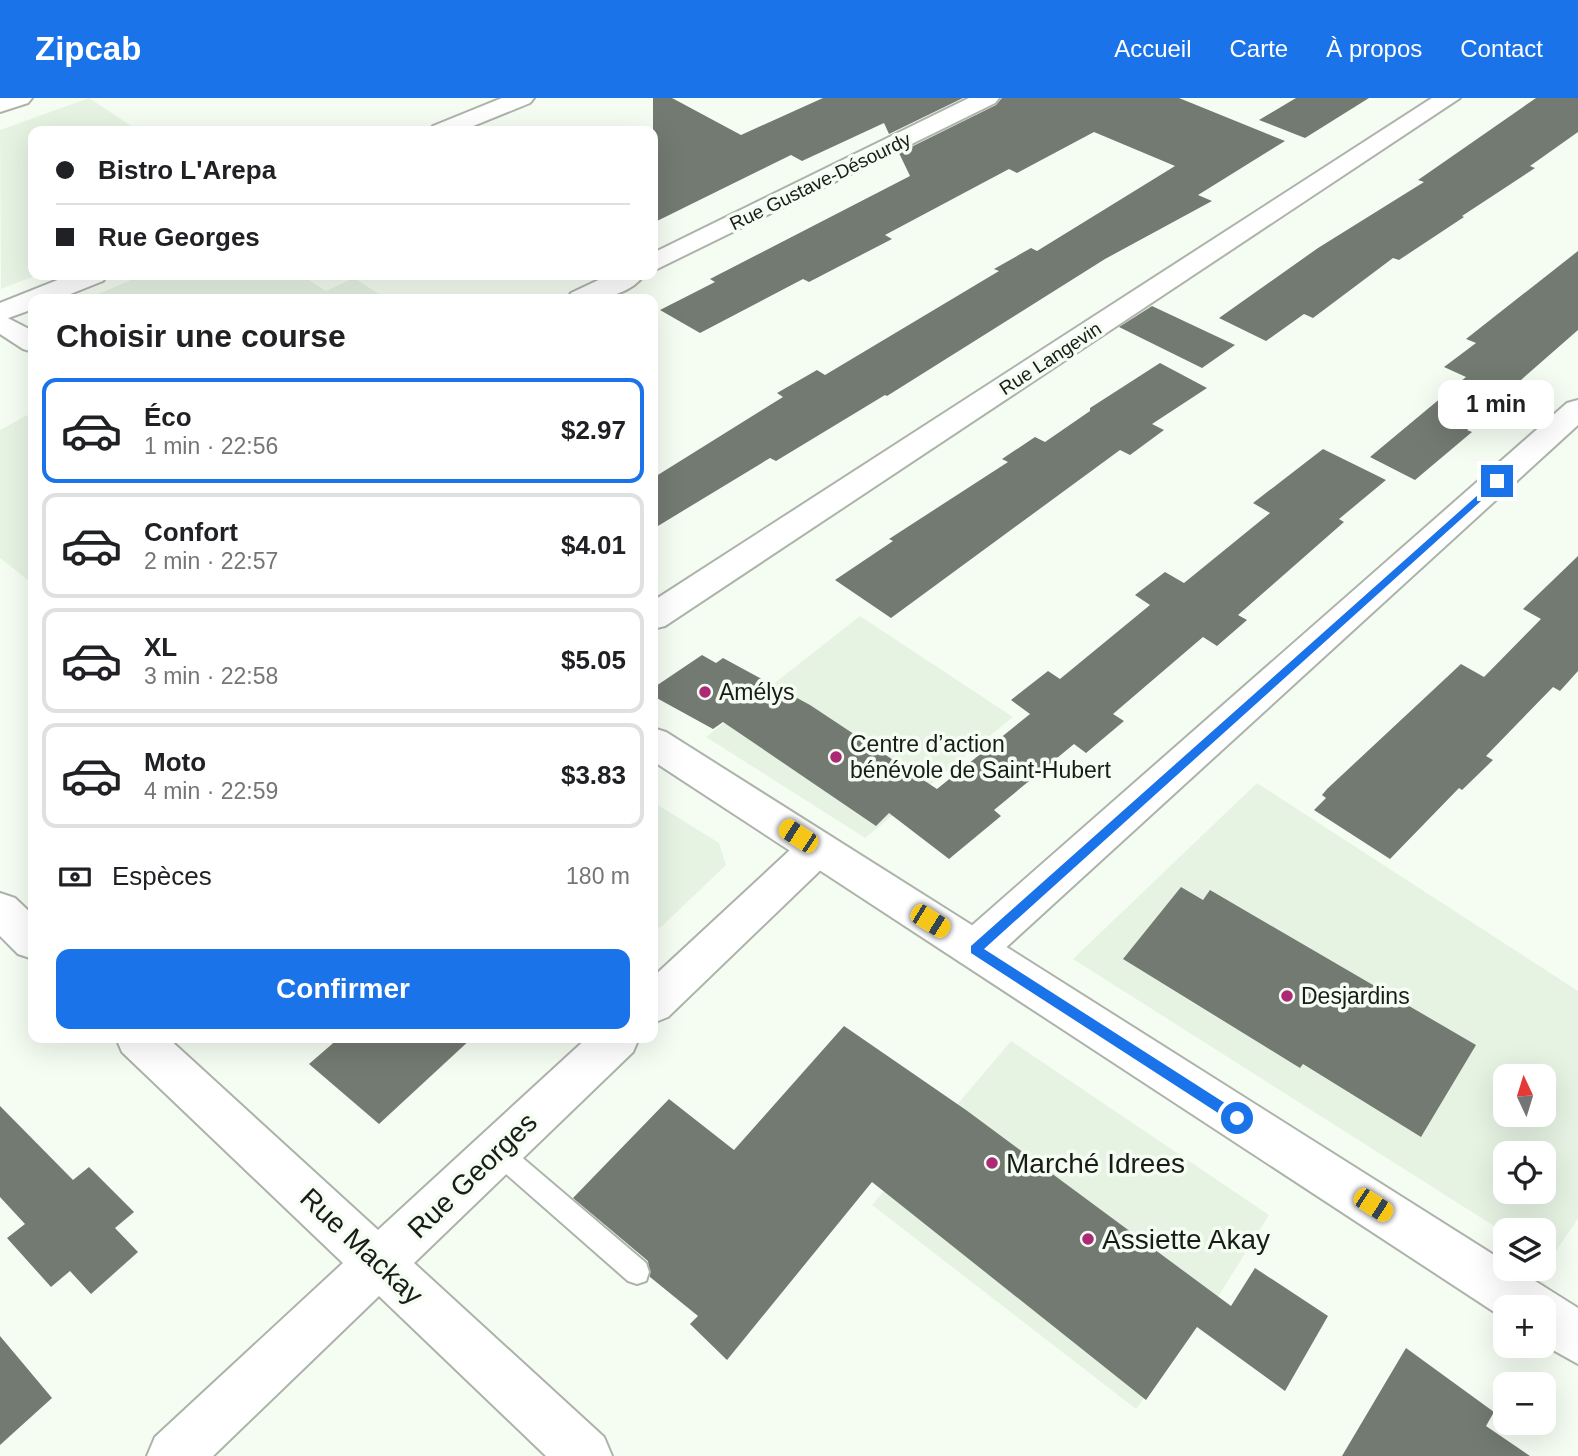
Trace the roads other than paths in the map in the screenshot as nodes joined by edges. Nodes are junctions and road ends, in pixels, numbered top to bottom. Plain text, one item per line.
1 (20, 98) edge
2 (522, 98) edge
3 (986, 98) edge
4 (1448, 98) edge
5 (0, 105) edge
6 (453, 126) edge
7 (658, 262) edge
8 (81, 280) edge
9 (620, 280) edge
10 (46, 294) edge
11 (591, 294) edge
12 (28, 302) edge
13 (0, 313) edge
14 (0, 322) edge
15 (28, 340) edge
16 (1578, 409) edge
17 (658, 614) edge
18 (658, 745) edge
19 (817, 849) junction
20 (0, 910) edge
21 (28, 936) edge
22 (975, 949) junction
23 (658, 999) edge
24 (143, 1043) edge
25 (612, 1043) edge
26 (496, 1151) junction
27 (377, 1265) junction
28 (637, 1272) dead end
29 (1512, 1295) edge
30 (1556, 1323) edge
31 (1578, 1338) edge
32 (174, 1456) edge
33 (585, 1456) edge

1 - 5 street
2 - 6 street
3 - 7 street, Rue Gustave-Désourdy
4 - 17 street, Rue Langevin
8 - 10 street
9 - 11 street
12 - 13 street
14 - 15 street
16 - 22 street
18 - 19 street
19 - 22 street
19 - 23 street
20 - 21 street
22 - 29 street
24 - 27 street, Rue Mackay
25 - 26 street, Rue Georges
26 - 27 street, Rue Georges
26 - 28 lane
27 - 32 street, Rue Georges
27 - 33 street, Rue Mackay
30 - 31 street

